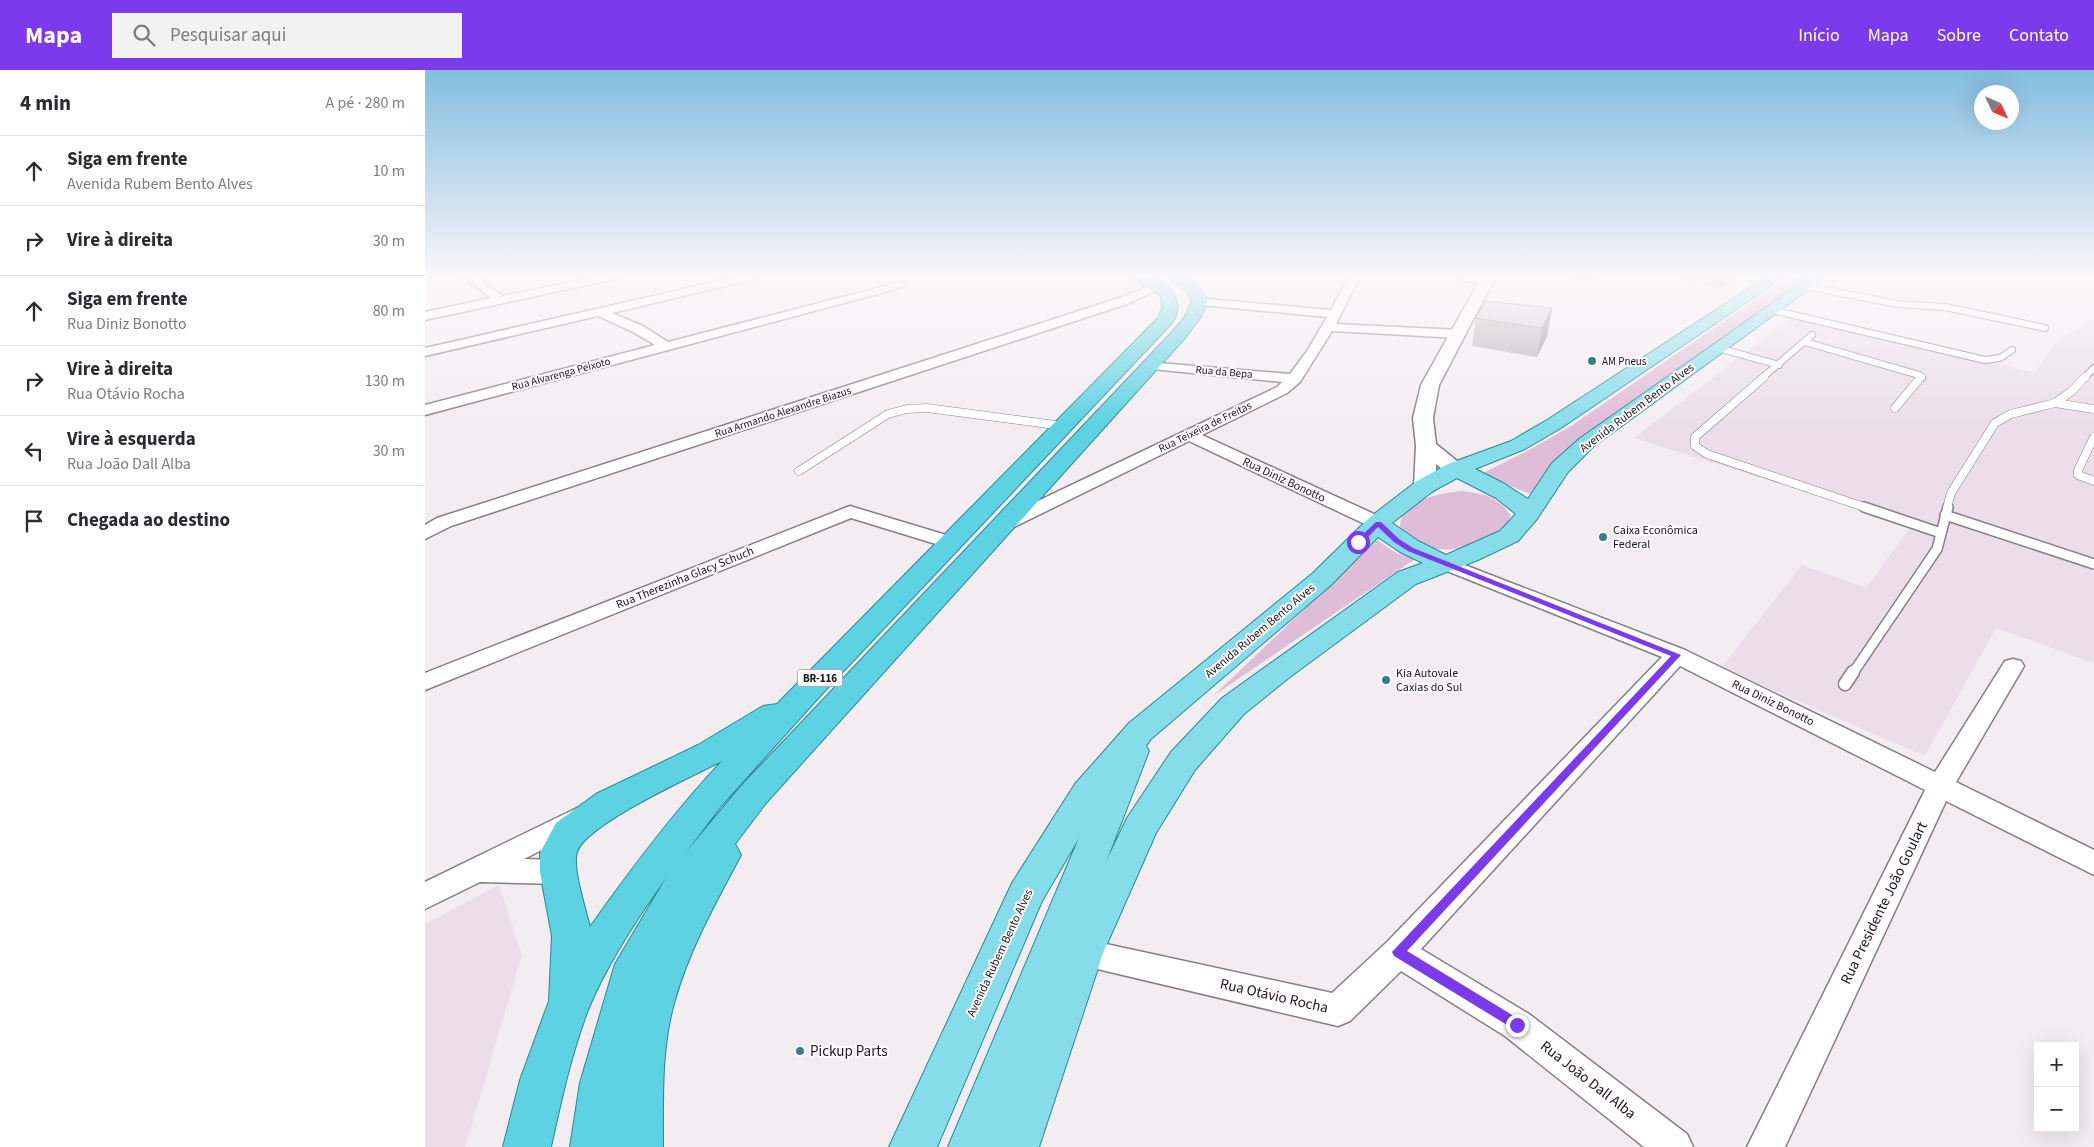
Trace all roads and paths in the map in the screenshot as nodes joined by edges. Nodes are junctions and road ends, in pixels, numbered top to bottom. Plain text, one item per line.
1 (538, 326) edge
2 (632, 326) edge
3 (741, 326) edge
4 (1038, 326) edge
5 (1160, 326) edge
6 (1185, 326) edge
7 (1327, 326) edge
8 (1388, 326) edge
9 (1463, 326) edge
10 (1702, 326) edge
11 (1749, 326) edge
12 (1841, 326) edge
13 (2037, 326) edge
14 (2045, 328) dead end
15 (1459, 334) junction
16 (1812, 335) dead end
17 (1805, 342) junction
18 (665, 346) junction
19 (1718, 348) junction
20 (2012, 350) dead end
21 (425, 352) edge
22 (1779, 364) junction
23 (1152, 365) junction
24 (2094, 368) edge
25 (1295, 378) junction
26 (2055, 402) junction
27 (1895, 408) dead end
28 (2094, 409) edge
29 (425, 410) edge
30 (1063, 426) junction
31 (1189, 435) junction
32 (2094, 437) edge
33 (1426, 446) junction
34 (2092, 447) edge
35 (1457, 464) junction
36 (799, 471) dead end
37 (2094, 481) edge
38 (1425, 486) junction
39 (1529, 514) junction
40 (1945, 514) junction
41 (425, 520) edge
42 (444, 522) junction
43 (1378, 523) junction
44 (1005, 524) junction
45 (425, 533) edge
46 (1941, 533) junction
47 (949, 542) junction
48 (1443, 563) junction
49 (2094, 564) edge
50 (1677, 655) junction
51 (2013, 666) dead end
52 (425, 682) edge
53 (1845, 684) dead end
54 (810, 688) junction
55 (1141, 731) junction
56 (1940, 786) junction
57 (754, 794) junction
58 (608, 804) junction
59 (2094, 863) edge
60 (475, 870) junction
61 (559, 872) junction
62 (425, 896) edge
63 (1083, 952) junction
64 (1399, 952) junction
65 (569, 1004) junction
66 (527, 1147) edge
67 (593, 1147) edge
68 (639, 1147) edge
69 (913, 1147) edge
70 (972, 1147) edge
71 (1015, 1147) edge
72 (1674, 1147) edge
73 (1766, 1147) edge

1 - 21 street
2 - 18 street
3 - 18 street, Rua Alvarenga Peixoto
4 - 42 street, Rua Armando Alexandre Biazus
5 - 30 highway, BR-116
6 - 23 highway, BR-116
7 - 25 street, Rua Teixeira de Freitas
8 - 15 street
9 - 15 street
10 - 35 main road, Avenida Rubem Bento Alves
11 - 19 main road, Avenida Rubem Bento Alves
12 - 20 lane
13 - 14 lane
15 - 33 street
16 - 17 lane
17 - 22 lane
17 - 27 lane
18 - 29 street, Rua Alvarenga Peixoto
19 - 22 lane
19 - 39 main road, Avenida Rubem Bento Alves
22 - 46 lane
23 - 25 street, Rua da Bepa
23 - 44 highway, BR-116
24 - 26 lane
25 - 31 street, Rua Teixeira de Freitas
26 - 28 lane
26 - 40 lane
30 - 36 lane
30 - 47 highway, BR-116
31 - 43 street, Rua Diniz Bonotto
31 - 44 street, Rua Teixeira de Freitas
32 - 34 lane
33 - 35 street
33 - 38 street
34 - 37 lane
35 - 38 main road, Avenida Rubem Bento Alves
35 - 39 main road
38 - 43 main road, Avenida Rubem Bento Alves
39 - 48 main road, Avenida Rubem Bento Alves
40 - 46 lane
40 - 49 lane
41 - 42 street
42 - 45 street
43 - 48 main road
43 - 55 main road, Avenida Rubem Bento Alves
44 - 57 highway, BR-116
46 - 53 lane
47 - 52 street, Rua Therezinha Glacy Schuch
47 - 54 highway, BR-116
48 - 50 street, Rua Diniz Bonotto
48 - 63 main road, Avenida Rubem Bento Alves
50 - 56 street, Rua Diniz Bonotto
50 - 64 street, Rua Otávio Rocha
51 - 56 street, Rua Presidente João Goulart
54 - 58 highway
54 - 65 highway, BR-116
55 - 69 main road, Avenida Rubem Bento Alves
55 - 70 main road
56 - 59 street, Rua Diniz Bonotto
56 - 73 street, Rua Presidente João Goulart
57 - 67 highway, BR-116
57 - 68 highway
58 - 60 street
58 - 61 highway
60 - 61 street
60 - 62 street
61 - 65 highway
63 - 64 street, Rua Otávio Rocha
63 - 71 main road, Avenida Rubem Bento Alves
64 - 72 street, Rua João Dall Alba
65 - 66 highway, BR-116

